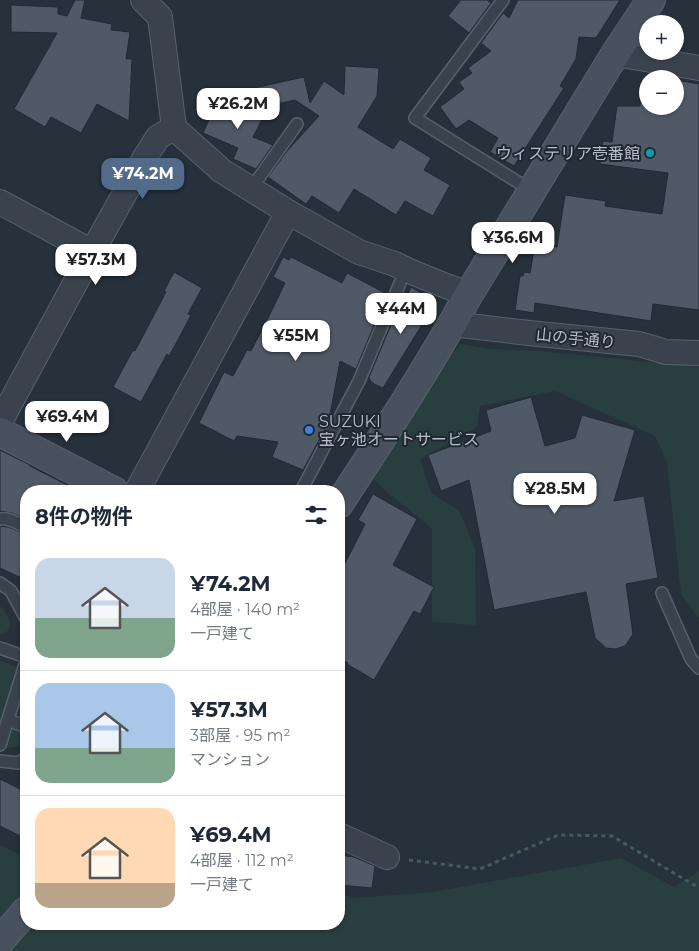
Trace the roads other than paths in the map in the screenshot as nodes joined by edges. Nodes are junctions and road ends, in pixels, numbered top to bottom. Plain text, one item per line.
1 (143, 0) edge
2 (503, 0) edge
3 (651, 0) edge
4 (160, 9) edge
5 (616, 54) junction
6 (699, 68) edge
7 (297, 124) dead end
8 (174, 128) junction
9 (252, 189) junction
10 (532, 191) junction
11 (0, 202) edge
12 (288, 212) junction
13 (92, 252) junction
14 (404, 276) junction
15 (469, 294) junction
16 (452, 324) junction
17 (699, 353) edge
18 (0, 422) edge
19 (0, 432) edge
20 (102, 485) edge
21 (140, 485) edge
22 (304, 485) edge
23 (345, 495) edge
24 (0, 519) edge
25 (20, 524) edge
26 (0, 583) edge
27 (662, 593) dead end
28 (20, 608) edge
29 (1, 652) edge
30 (20, 657) edge
31 (699, 668) edge
32 (20, 697) edge
33 (8, 720) junction
34 (20, 725) edge
35 (0, 745) edge
36 (0, 761) edge
37 (20, 762) edge
38 (345, 838) edge
39 (386, 856) road end
40 (20, 918) edge
41 (0, 941) edge

1 - 4 street
2 - 10 lane
3 - 5 street
4 - 8 street
5 - 6 street
5 - 10 street
7 - 9 lane
8 - 9 street
8 - 13 street
9 - 12 street
10 - 15 street
11 - 13 street
12 - 14 street
12 - 21 street
13 - 18 street
14 - 15 street
14 - 22 lane
15 - 16 street
16 - 17 street, 山の手通り
16 - 23 street
19 - 20 street
24 - 25 lane
26 - 28 lane
27 - 31 lane
29 - 30 lane
32 - 33 lane
33 - 34 lane
33 - 35 lane
36 - 37 lane
38 - 39 street
40 - 41 street

